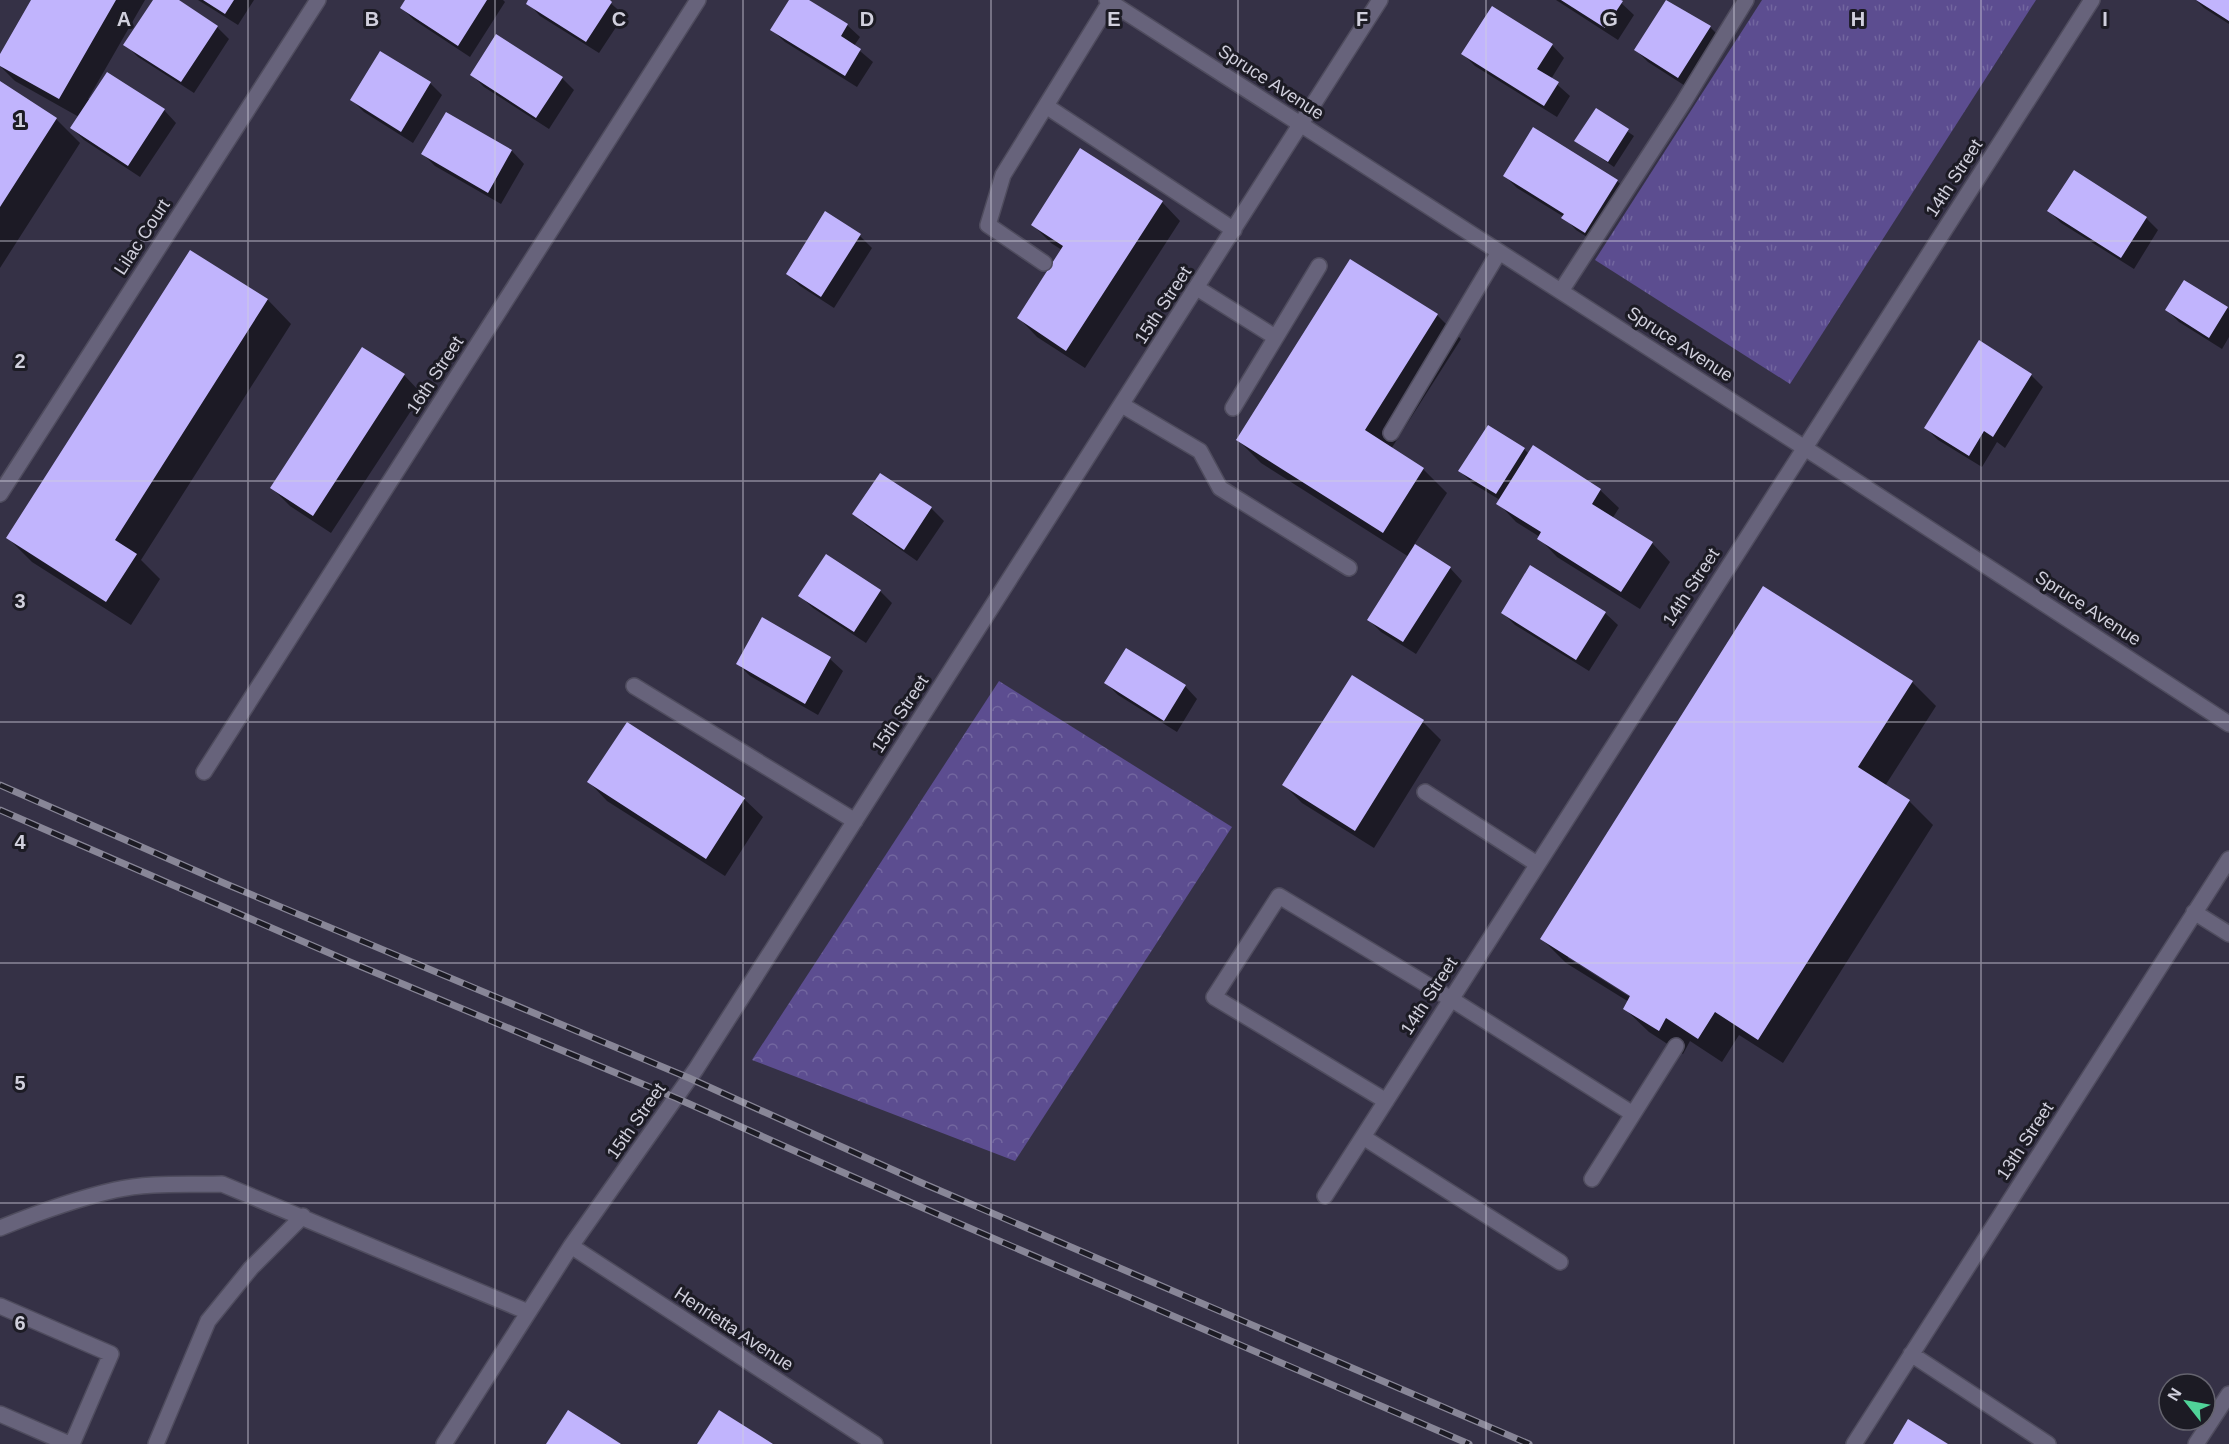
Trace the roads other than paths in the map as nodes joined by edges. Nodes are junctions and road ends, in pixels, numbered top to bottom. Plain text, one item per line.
1 (318, 0) edge
2 (698, 0) edge
3 (1380, 0) edge
4 (1746, 0) edge
5 (2092, 0) edge
6 (1108, 1) edge
7 (1046, 106) junction
8 (1302, 125) junction
9 (1234, 230) junction
10 (1499, 252) junction
11 (1044, 263) dead end
12 (1319, 266) dead end
13 (1197, 288) junction
14 (1561, 291) junction
15 (1275, 337) junction
16 (1122, 405) junction
17 (1233, 408) dead end
18 (1391, 433) dead end
19 (1804, 447) junction
20 (0, 494) edge
21 (1349, 568) dead end
22 (634, 687) dead end
23 (2229, 724) edge
24 (204, 772) dead end
25 (1425, 792) dead end
26 (855, 821) junction
27 (2229, 859) edge
28 (1537, 864) junction
29 (2194, 912) junction
30 (2229, 934) edge
31 (1450, 999) junction
32 (1676, 1046) dead end
33 (1386, 1101) junction
34 (1633, 1114) junction
35 (1363, 1137) junction
36 (1592, 1179) dead end
37 (1325, 1196) dead end
38 (303, 1216) junction
39 (0, 1228) edge
40 (571, 1246) junction
41 (1560, 1262) dead end
42 (0, 1306) edge
43 (528, 1312) junction
44 (1911, 1354) junction
45 (2229, 1394) edge
46 (0, 1414) edge
47 (70, 1444) edge
48 (156, 1444) edge
49 (444, 1444) edge
50 (875, 1444) edge
51 (1854, 1444) edge
52 (2049, 1444) edge
53 (2196, 1444) edge

1 - 20 street, Lilac Court
2 - 24 street, 16th Street
3 - 8 street, 15th Street
4 - 14 street
5 - 19 street, 14th Street
6 - 7 street
6 - 8 street, Spruce Avenue
7 - 9 street
7 - 11 street
8 - 9 street, 15th Street
8 - 10 street, Spruce Avenue
9 - 13 street, 15th Street
10 - 14 street, Spruce Avenue
10 - 18 street
12 - 15 street
13 - 15 street
13 - 16 street, 15th Street
14 - 19 street, Spruce Avenue
15 - 17 street
16 - 21 street
16 - 26 street, 15th Street
19 - 23 street, Spruce Avenue
19 - 28 street, 14th Street
22 - 26 street
25 - 28 street
26 - 40 street, 15th Street
27 - 29 street, 13th Street
28 - 31 street, 14th Street
29 - 30 street
29 - 44 street, 13th Street
31 - 33 street, 14th Street
31 - 33 street
31 - 34 street
32 - 34 street
33 - 35 street, 14th Street
34 - 36 street
35 - 37 street, 14th Street
35 - 41 street
38 - 39 street
38 - 43 street
38 - 48 street
40 - 43 street, 15th Street
40 - 50 street, Henrietta Avenue
42 - 47 street
43 - 49 street, 15th Street
44 - 51 street, 13th Street
44 - 52 street
45 - 53 street
46 - 47 street

